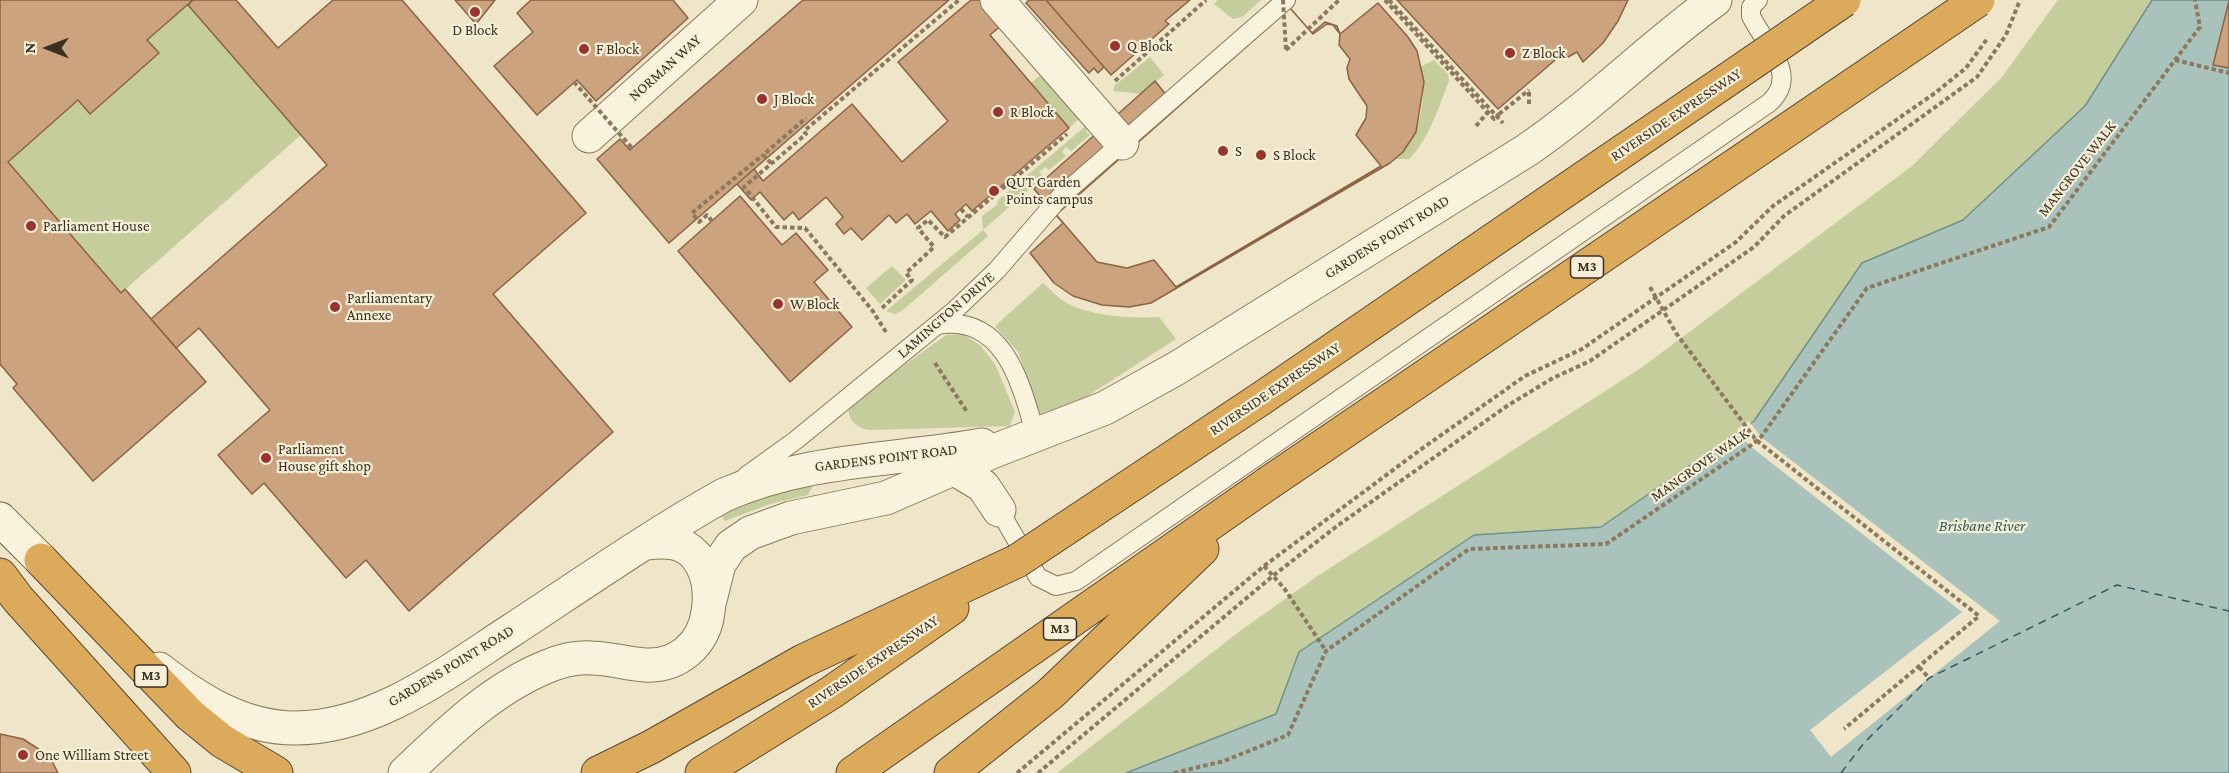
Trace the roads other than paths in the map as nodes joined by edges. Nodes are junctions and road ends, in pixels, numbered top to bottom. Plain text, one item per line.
1 (741, 0) edge
2 (997, 0) edge
3 (1284, 0) edge
4 (1715, 0) edge
5 (1758, 0) edge
6 (1845, 0) edge
7 (1978, 0) edge
8 (588, 136) dead end
9 (1122, 144) junction
10 (937, 326) junction
11 (1036, 436) junction
12 (963, 458) junction
13 (1267, 484) junction
14 (999, 510) joint
15 (694, 511) junction
16 (0, 519) edge
17 (646, 543) junction
18 (41, 560) junction
19 (1017, 561) junction
20 (0, 575) edge
21 (710, 600) junction
22 (170, 768) edge
23 (276, 773) edge
24 (405, 773) edge
25 (598, 773) edge
26 (702, 773) edge
27 (853, 773) edge
28 (951, 773) edge

1 - 8 street, NORMAN WAY
2 - 9 street
3 - 9 lane, LAMINGTON DRIVE
4 - 11 street, GARDENS POINT ROAD
5 - 14 lane
6 - 19 highway, RIVERSIDE EXPRESSWAY, bridge
7 - 13 highway, M3, bridge
9 - 10 lane, LAMINGTON DRIVE
10 - 11 lane
10 - 15 lane, LAMINGTON DRIVE
11 - 12 street, GARDENS POINT ROAD
12 - 14 street, GARDENS POINT ROAD
12 - 15 street, GARDENS POINT ROAD
12 - 21 street, GARDENS POINT ROAD
13 - 27 highway, M3
13 - 28 highway, M3
15 - 17 street, GARDENS POINT ROAD
16 - 18 street, M3
17 - 18 street, GARDENS POINT ROAD
17 - 21 street, GARDENS POINT ROAD
18 - 23 highway, M3
19 - 25 highway
19 - 26 highway, RIVERSIDE EXPRESSWAY
20 - 22 highway
21 - 24 street, GARDENS POINT ROAD

